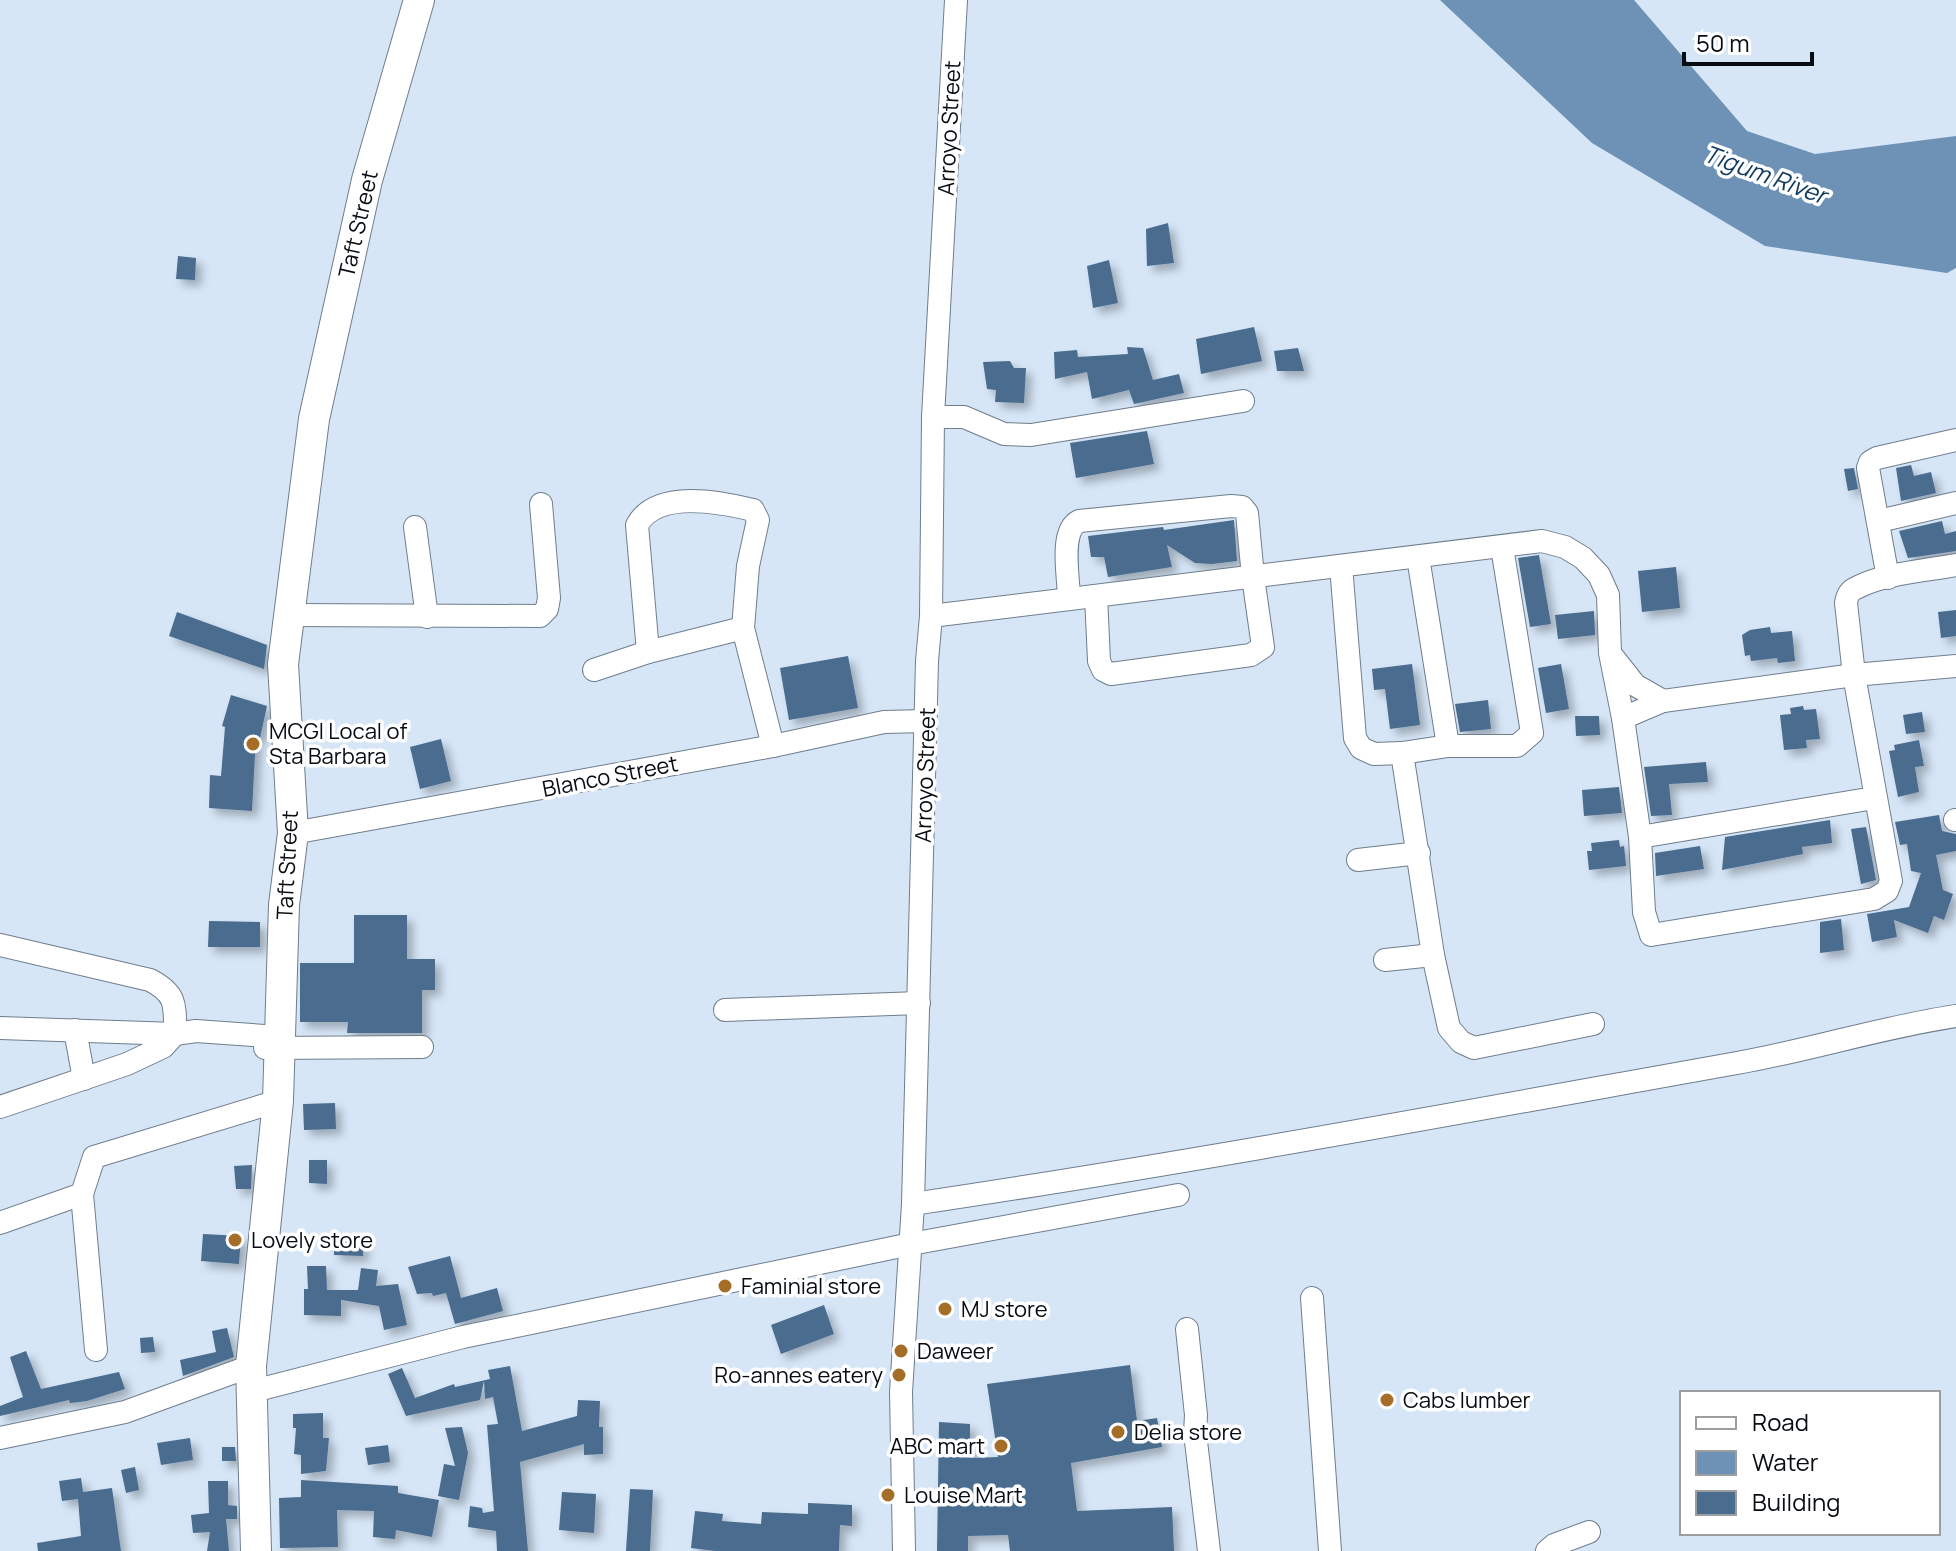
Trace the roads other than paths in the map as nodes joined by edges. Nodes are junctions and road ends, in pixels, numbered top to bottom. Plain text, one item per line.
1 (419, 0) edge
2 (956, 0) edge
3 (1243, 401) dead end
4 (933, 417) junction
5 (1956, 440) edge
6 (1956, 503) edge
7 (541, 504) dead end
8 (1879, 521) junction
9 (415, 527) dead end
10 (1502, 547) junction
11 (1418, 557) junction
12 (1956, 565) edge
13 (1341, 566) junction
14 (1253, 577) junction
15 (1888, 578) junction
16 (1096, 596) junction
17 (1069, 599) junction
18 (288, 615) junction
19 (931, 616) junction
20 (427, 617) junction
21 (743, 628) junction
22 (648, 652) junction
23 (1610, 653) junction
24 (1956, 666) edge
25 (594, 670) dead end
26 (1854, 675) junction
27 (1663, 701) junction
28 (1623, 718) junction
29 (926, 721) junction
30 (773, 746) junction
31 (1448, 746) junction
32 (1402, 753) junction
33 (1874, 798) junction
34 (293, 833) junction
35 (1640, 837) junction
36 (1419, 853) junction
37 (1358, 860) dead end
38 (0, 945) edge
39 (1433, 955) junction
40 (1385, 960) dead end
41 (919, 1003) junction
42 (725, 1010) dead end
43 (1956, 1016) edge
44 (1593, 1024) dead end
45 (0, 1028) edge
46 (75, 1030) junction
47 (175, 1034) junction
48 (279, 1043) junction
49 (422, 1047) dead end
50 (84, 1079) junction
51 (278, 1101) junction
52 (0, 1107) edge
53 (1067, 1181) junction
54 (82, 1194) junction
55 (1178, 1195) dead end
56 (913, 1204) junction
57 (1072, 1216) junction
58 (0, 1223) edge
59 (911, 1244) junction
60 (1312, 1298) dead end
61 (1187, 1329) dead end
62 (96, 1350) dead end
63 (251, 1379) junction
64 (0, 1438) edge
65 (1589, 1532) dead end
66 (256, 1551) edge
67 (904, 1551) edge
68 (1209, 1551) edge
69 (1330, 1551) edge
70 (1547, 1551) edge

1 - 18 main road, Taft Street
2 - 4 street, Arroyo Street
3 - 4 street
4 - 19 street, Arroyo Street
5 - 8 street
6 - 8 street
7 - 20 street
8 - 15 street
9 - 20 street
10 - 11 street
10 - 23 street
10 - 31 street
11 - 13 street
11 - 31 street
12 - 15 street
13 - 14 street
13 - 32 street
14 - 16 street
14 - 16 street
14 - 17 street
15 - 26 street
16 - 17 street
17 - 19 street
18 - 20 street
18 - 34 main road, Taft Street
19 - 29 street, Arroyo Street
21 - 22 street
21 - 22 street
21 - 30 street
22 - 25 street
23 - 27 street
23 - 28 street
24 - 26 street
26 - 27 street
26 - 33 street
27 - 28 street
28 - 35 street
29 - 30 street, Blanco Street
29 - 41 street, Arroyo Street
30 - 34 street, Blanco Street
31 - 32 street
32 - 36 street
33 - 35 street
33 - 35 street
34 - 48 main road, Taft Street
36 - 37 street
36 - 39 street
38 - 47 street
39 - 40 street
39 - 44 street
41 - 42 street
41 - 56 street, Arroyo Street
43 - 53 street
45 - 46 street
46 - 47 street
46 - 50 street
47 - 48 street
47 - 50 street
48 - 49 street
48 - 51 main road, Taft Street
50 - 52 street
51 - 54 street
51 - 63 main road, Taft Street
53 - 56 street
53 - 57 street
54 - 58 street
54 - 62 street
55 - 57 street
56 - 59 street, Arroyo Street
57 - 59 street
59 - 63 street
59 - 67 street, Arroyo Street
60 - 69 street
61 - 68 street
63 - 64 street
63 - 66 main road, Taft Street
65 - 70 street

